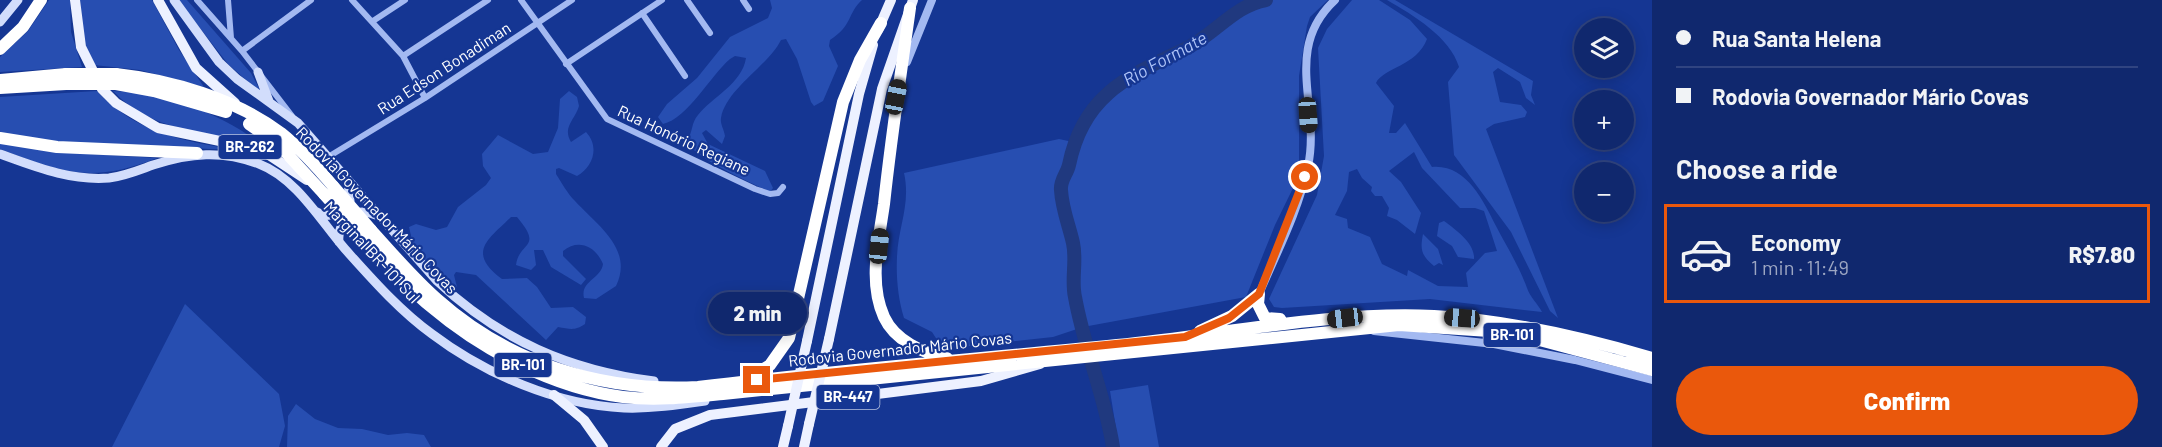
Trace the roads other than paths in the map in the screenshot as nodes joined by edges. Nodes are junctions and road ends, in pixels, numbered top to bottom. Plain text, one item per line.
1 (18, 0) edge
2 (41, 0) edge
3 (75, 0) edge
4 (158, 0) edge
5 (174, 0) edge
6 (197, 0) edge
7 (228, 0) edge
8 (311, 0) edge
9 (352, 0) edge
10 (405, 0) edge
11 (488, 0) edge
12 (521, 0) edge
13 (572, 0) edge
14 (662, 0) edge
15 (687, 0) edge
16 (743, 0) edge
17 (891, 0) edge
18 (932, 0) edge
19 (1335, 0) edge
20 (911, 4) edge
21 (749, 9) dead end
22 (642, 13) junction
23 (373, 21) junction
24 (0, 22) edge
25 (881, 23) junction
26 (537, 24) junction
27 (710, 33) dead end
28 (231, 39) junction
29 (0, 49) edge
30 (242, 51) junction
31 (404, 56) junction
32 (566, 64) junction
33 (258, 72) junction
34 (685, 76) dead end
35 (66, 79) junction
36 (116, 79) junction
37 (0, 80) edge
38 (0, 88) edge
39 (896, 97) junction
40 (425, 98) junction
41 (270, 103) junction
42 (252, 116) junction
43 (298, 123) junction
44 (0, 138) edge
45 (197, 153) junction
46 (0, 154) edge
47 (328, 157) junction
48 (346, 179) junction
49 (783, 187) dead end
50 (325, 189) junction
51 (313, 210) junction
52 (380, 217) junction
53 (367, 234) junction
54 (339, 242) junction
55 (1259, 294) junction
56 (1398, 316) junction
57 (1369, 327) junction
58 (1185, 337) junction
59 (1116, 350) junction
60 (1061, 355) junction
61 (1652, 358) edge
62 (966, 359) junction
63 (1044, 362) junction
64 (1652, 370) edge
65 (1652, 380) edge
66 (734, 383) junction
67 (698, 387) junction
68 (554, 394) junction
69 (723, 394) junction
70 (603, 447) edge
71 (661, 447) edge
72 (783, 447) edge
73 (804, 447) edge

1 - 24 main road
2 - 29 highway
3 - 50 main road, BR-262
4 - 42 main road, BR-262
5 - 41 main road
6 - 28 street
7 - 28 street
8 - 30 street
9 - 23 street
10 - 23 street
11 - 31 street
12 - 26 street, Rua Honório Regiane
13 - 26 street, Rua Edson Bonadiman
14 - 22 street
15 - 27 street
16 - 21 street
17 - 25 main road, BR-447
18 - 39 street
19 - 55 street
20 - 39 highway
20 - 73 main road, BR-447, bridge
22 - 32 street
22 - 34 street
23 - 31 street
25 - 66 highway
25 - 72 main road, BR-447, bridge
26 - 32 street, Rua Honório Regiane
26 - 40 street, Rua Edson Bonadiman
28 - 30 street
30 - 33 street
31 - 40 street
32 - 49 street, Rua Honório Regiane
33 - 41 main road
33 - 43 street
35 - 36 highway, Rodovia Governador Mário Covas / BR-101, bridge
35 - 37 highway, Rodovia Governador Mário Covas / BR-101
35 - 38 highway, Rodovia Governador Mário Covas / BR-101
36 - 42 highway, Rodovia Governador Mário Covas / BR-101
36 - 50 highway, Rodovia Governador Mário Covas / BR-101
39 - 62 highway
40 - 47 street, Rua Edson Bonadiman
41 - 43 main road
42 - 50 highway, Rodovia Governador Mário Covas / BR-101
43 - 47 main road
44 - 45 highway
45 - 46 main road, Marginal BR-101 Sul
45 - 51 main road, Marginal BR-101 Sul
47 - 48 main road
48 - 51 main road
48 - 52 main road
50 - 53 highway, Rodovia Governador Mário Covas / BR-101, bridge
51 - 54 main road, Marginal BR-101 Sul
52 - 54 main road
52 - 67 main road
53 - 67 highway, Rodovia Governador Mário Covas / BR-101
53 - 69 highway, Rodovia Governador Mário Covas / BR-101
54 - 68 main road, Marginal BR-101 Sul
55 - 56 highway
55 - 58 highway
56 - 58 highway, Rodovia Governador Mário Covas / BR-101
56 - 61 highway, Rodovia Governador Mário Covas / BR-101
57 - 59 highway, Rodovia Governador Mário Covas / BR-101
57 - 64 highway, Rodovia Governador Mário Covas / BR-101
57 - 65 street
58 - 59 highway, Rodovia Governador Mário Covas / BR-101
59 - 60 highway, Rodovia Governador Mário Covas / BR-101
60 - 62 highway, Rodovia Governador Mário Covas / BR-101
60 - 63 highway, Rodovia Governador Mário Covas / BR-101
62 - 66 highway, Rodovia Governador Mário Covas / BR-101
63 - 69 highway, Rodovia Governador Mário Covas / BR-101
63 - 71 main road, BR-447
66 - 67 highway, Rodovia Governador Mário Covas / BR-101
68 - 69 main road, Marginal BR-101 Sul
68 - 70 main road

